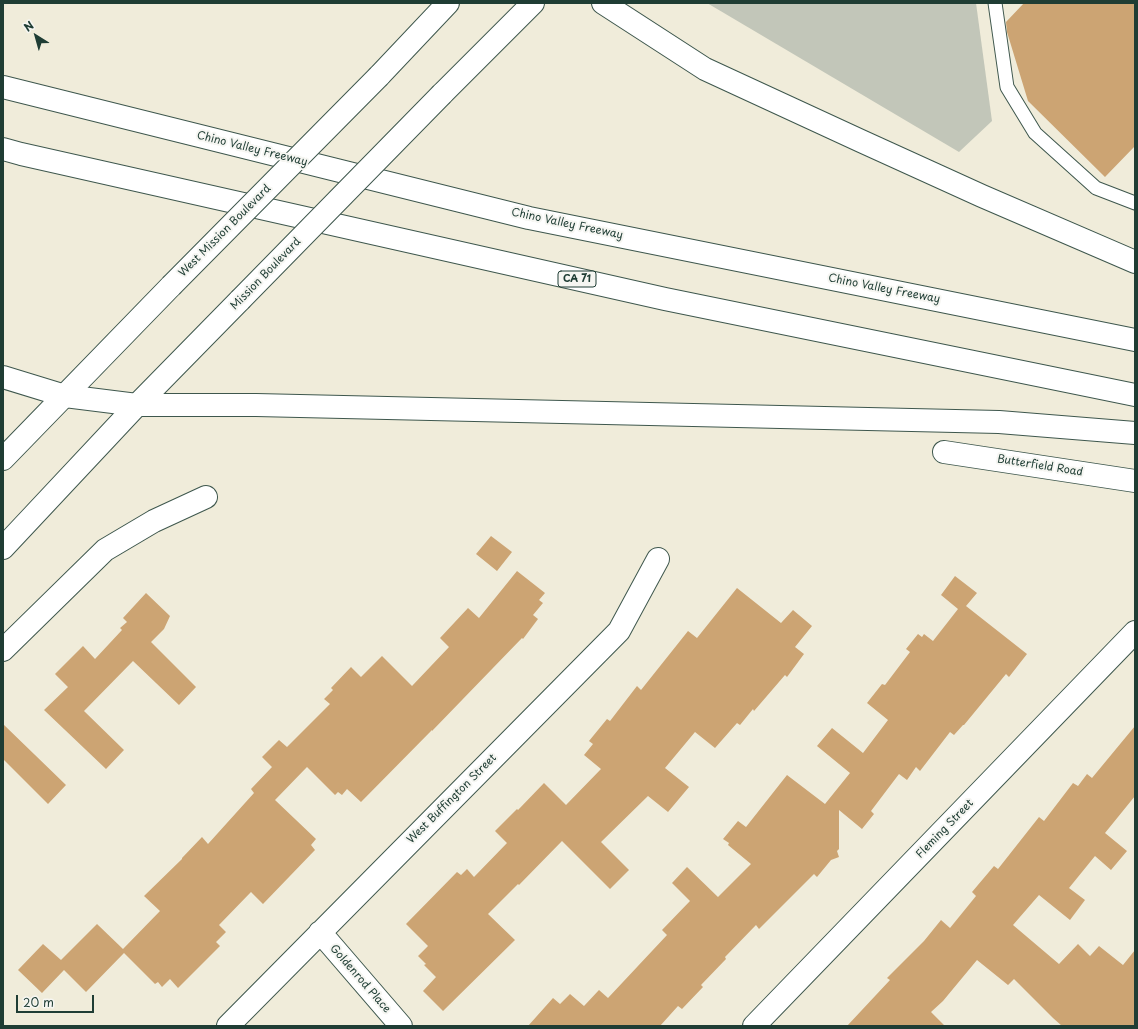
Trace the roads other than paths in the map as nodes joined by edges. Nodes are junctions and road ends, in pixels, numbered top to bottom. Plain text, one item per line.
1 (448, 3) edge
2 (533, 3) edge
3 (602, 3) edge
4 (995, 3) edge
5 (3, 87) edge
6 (3, 149) edge
7 (1135, 204) edge
8 (1135, 262) edge
9 (1135, 340) edge
10 (3, 377) edge
11 (1135, 395) edge
12 (65, 396) junction
13 (137, 405) junction
14 (1135, 433) edge
15 (944, 452) dead end
16 (3, 459) edge
17 (1135, 481) edge
18 (206, 497) dead end
19 (3, 548) edge
20 (658, 559) dead end
21 (1135, 632) edge
22 (3, 650) edge
23 (320, 932) junction
24 (228, 1026) edge
25 (401, 1026) edge
26 (754, 1026) edge

1 - 12 main road, West Mission Boulevard, bridge
2 - 13 main road, Mission Boulevard, bridge
3 - 8 main road
4 - 7 lane
5 - 9 main road, Chino Valley Freeway
6 - 11 main road, CA 71
10 - 12 main road
12 - 13 main road
12 - 16 main road, West Mission Boulevard
13 - 14 main road
13 - 19 main road, Mission Boulevard
15 - 17 main road, Butterfield Road
18 - 22 main road
20 - 23 main road, West Buffington Street
21 - 26 main road, Fleming Street
23 - 24 main road, West Buffington Street
23 - 25 main road, Goldenrod Place

